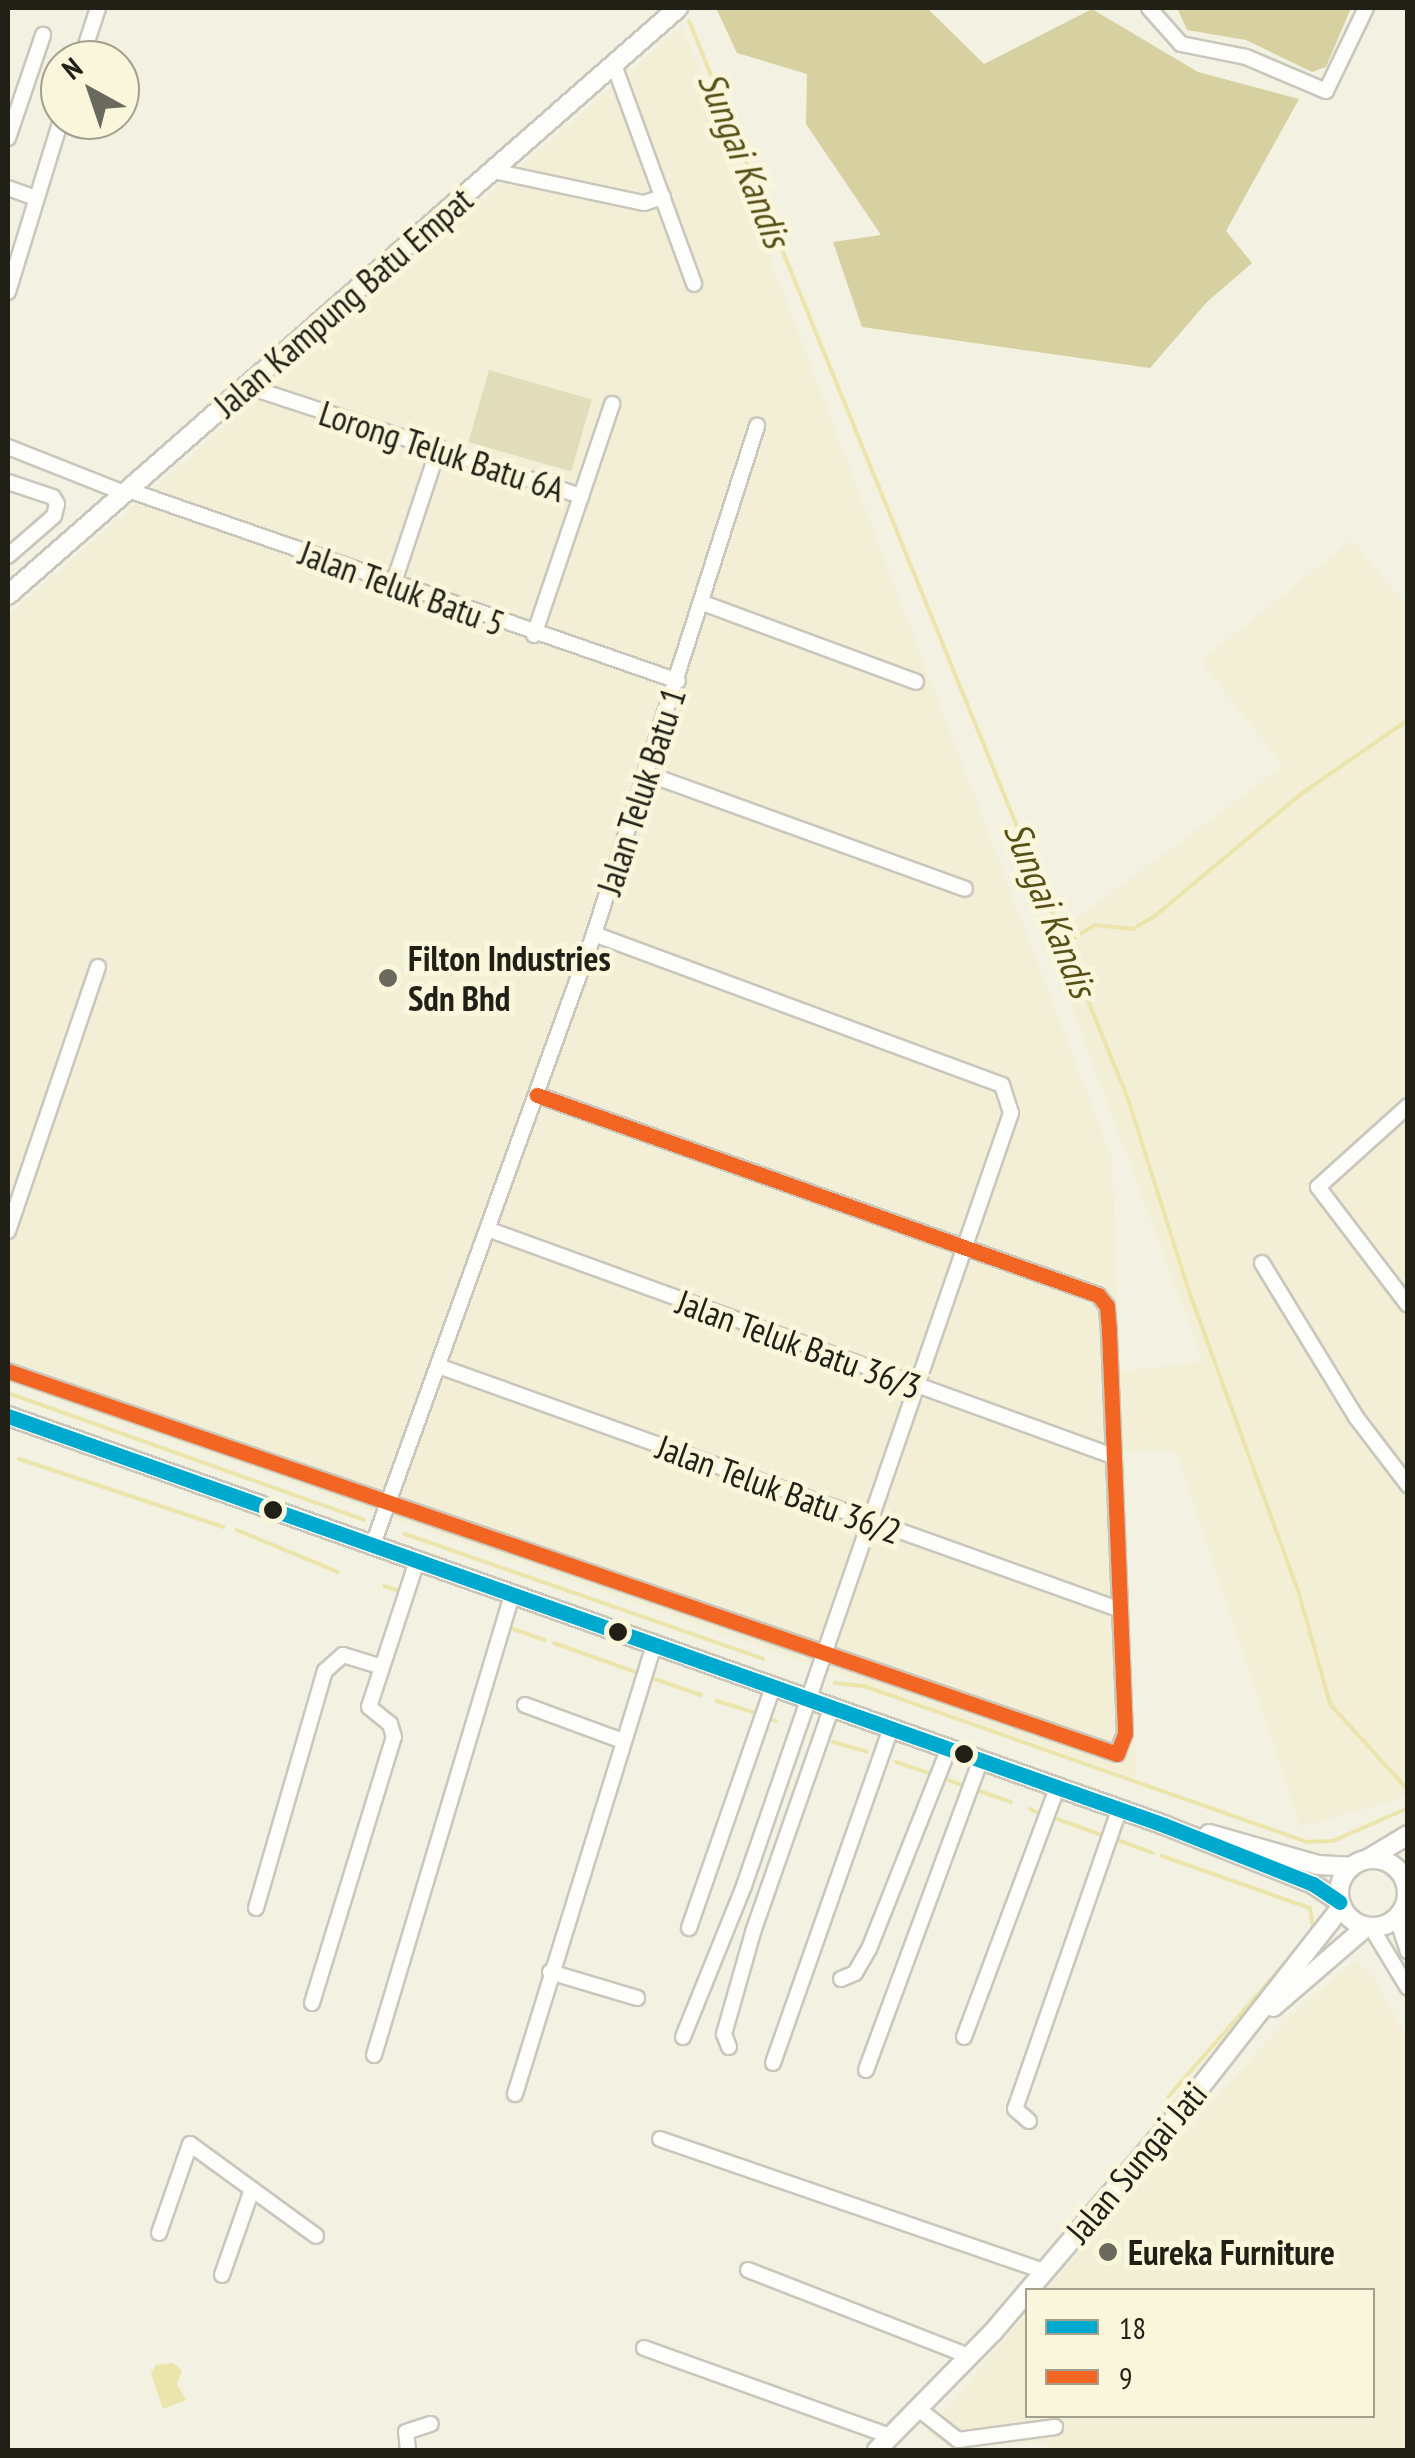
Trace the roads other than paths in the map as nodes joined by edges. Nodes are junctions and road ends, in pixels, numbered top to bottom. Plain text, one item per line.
1 (98, 8) edge
2 (678, 8) edge
3 (1148, 8) edge
4 (1366, 8) edge
5 (43, 34) dead end
6 (88, 40) edge
7 (614, 65) junction
8 (8, 138) edge
9 (55, 140) edge
10 (493, 171) junction
11 (8, 188) edge
12 (36, 198) junction
13 (663, 198) junction
14 (694, 284) dead end
15 (8, 292) edge
16 (246, 386) junction
17 (612, 404) dead end
18 (756, 426) dead end
19 (8, 447) edge
20 (439, 447) junction
21 (8, 482) edge
22 (126, 492) junction
23 (581, 496) junction
24 (8, 556) edge
25 (393, 585) junction
26 (8, 595) edge
27 (703, 604) junction
28 (534, 636) junction
29 (678, 681) junction
30 (916, 682) dead end
31 (648, 774) junction
32 (965, 889) dead end
33 (594, 934) junction
34 (98, 966) dead end
35 (537, 1095) junction
36 (1408, 1106) edge
37 (490, 1230) junction
38 (8, 1231) edge
39 (963, 1250) junction
40 (1262, 1263) dead end
41 (1408, 1305) edge
42 (441, 1367) junction
43 (8, 1371) edge
44 (915, 1388) junction
45 (8, 1416) edge
46 (1110, 1456) junction
47 (1408, 1484) edge
48 (390, 1501) junction
49 (868, 1522) junction
50 (372, 1547) junction
51 (416, 1564) junction
52 (511, 1597) junction
53 (1118, 1610) junction
54 (654, 1646) junction
55 (822, 1650) junction
56 (380, 1666) junction
57 (774, 1687) junction
58 (806, 1698) junction
59 (526, 1705) dead end
60 (832, 1706) junction
61 (890, 1728) junction
62 (623, 1740) junction
63 (948, 1750) junction
64 (980, 1761) junction
65 (1057, 1788) junction
66 (1119, 1810) junction
67 (1164, 1825) junction
68 (1408, 1834) edge
69 (1360, 1863) junction
70 (1405, 1877) edge
71 (1341, 1904) junction
72 (256, 1908) dead end
73 (1402, 1914) edge
74 (1369, 1927) junction
75 (689, 1928) dead end
76 (1408, 1951) edge
77 (550, 1972) junction
78 (842, 1979) dead end
79 (1408, 1988) edge
80 (637, 1998) dead end
81 (312, 2003) dead end
82 (1242, 2034) junction
83 (683, 2037) dead end
84 (964, 2037) dead end
85 (728, 2047) dead end
86 (374, 2055) dead end
87 (773, 2063) dead end
88 (866, 2070) dead end
89 (515, 2094) dead end
90 (1029, 2122) dead end
91 (660, 2140) dead end
92 (252, 2192) junction
93 (159, 2232) dead end
94 (316, 2236) dead end
95 (748, 2270) dead end
96 (1044, 2271) junction
97 (222, 2275) dead end
98 (1030, 2288) edge
99 (1025, 2293) edge
100 (644, 2348) dead end
101 (971, 2357) junction
102 (921, 2411) junction
103 (431, 2424) dead end
104 (1055, 2427) dead end
105 (892, 2437) junction
106 (408, 2450) edge
107 (876, 2450) edge

1 - 6 street
2 - 7 main road, Jalan Kampung Batu Empat
3 - 4 street
5 - 8 street
7 - 10 main road, Jalan Kampung Batu Empat
7 - 13 street
9 - 12 street
10 - 13 street
10 - 16 main road, Jalan Kampung Batu Empat
11 - 12 street
12 - 15 street
13 - 14 street
16 - 20 street, Lorong Teluk Batu 6A
16 - 22 main road, Jalan Kampung Batu Empat
17 - 23 street
18 - 27 street, Jalan Teluk Batu 1
19 - 22 street, Jalan Teluk Batu 5
20 - 23 street, Lorong Teluk Batu 6A
20 - 25 street
21 - 24 street
22 - 25 street, Jalan Teluk Batu 5
22 - 26 main road, Jalan Kampung Batu Empat
23 - 28 street
25 - 28 street, Jalan Teluk Batu 5
27 - 29 street, Jalan Teluk Batu 1
27 - 30 street
28 - 29 street, Jalan Teluk Batu 5
29 - 31 street, Jalan Teluk Batu 1
31 - 32 street
31 - 33 street, Jalan Teluk Batu 1
33 - 35 street, Jalan Teluk Batu 1
33 - 39 street
34 - 38 street
35 - 37 street, Jalan Teluk Batu 1
35 - 39 street
36 - 41 street
37 - 42 street, Jalan Teluk Batu 1
37 - 44 street, Jalan Teluk Batu 36/3
39 - 44 street
39 - 46 street
40 - 47 street
42 - 48 street, Jalan Teluk Batu 1
42 - 49 street, Jalan Teluk Batu 36/2
43 - 48 street
44 - 46 street, Jalan Teluk Batu 36/3
44 - 49 street
45 - 50 main road
46 - 53 street
48 - 50 street, Jalan Teluk Batu 1
48 - 55 street
49 - 53 street, Jalan Teluk Batu 36/2
49 - 55 street
50 - 51 main road
51 - 52 main road
51 - 56 street
52 - 54 main road
52 - 86 street
53 - 55 street
54 - 57 main road
54 - 62 street
55 - 58 street
56 - 72 street
56 - 81 street
57 - 58 main road
57 - 75 street
58 - 60 main road
58 - 83 street
59 - 62 street
60 - 61 main road
60 - 85 street
61 - 63 main road
61 - 87 street
62 - 77 street
63 - 64 main road
63 - 78 street
64 - 65 main road
64 - 88 street
65 - 66 main road
65 - 84 street
66 - 67 main road
66 - 90 street
67 - 69 main road
67 - 71 main road
68 - 69 main road
69 - 70 main road
69 - 71 main road
70 - 73 main road
71 - 74 main road
71 - 82 main road, Jalan Sungai Jati
73 - 74 main road
73 - 76 street
74 - 79 street
74 - 82 main road
77 - 80 street
77 - 89 street
82 - 96 main road, Jalan Sungai Jati
91 - 96 street
92 - 93 street
92 - 94 street
92 - 97 street
95 - 101 street
96 - 98 main road, Jalan Sungai Jati
99 - 101 main road, Jalan Sungai Jati
100 - 105 street
101 - 102 main road, Jalan Sungai Jati
102 - 104 street
102 - 105 main road, Jalan Sungai Jati
103 - 106 street
105 - 107 main road, Jalan Sungai Jati

